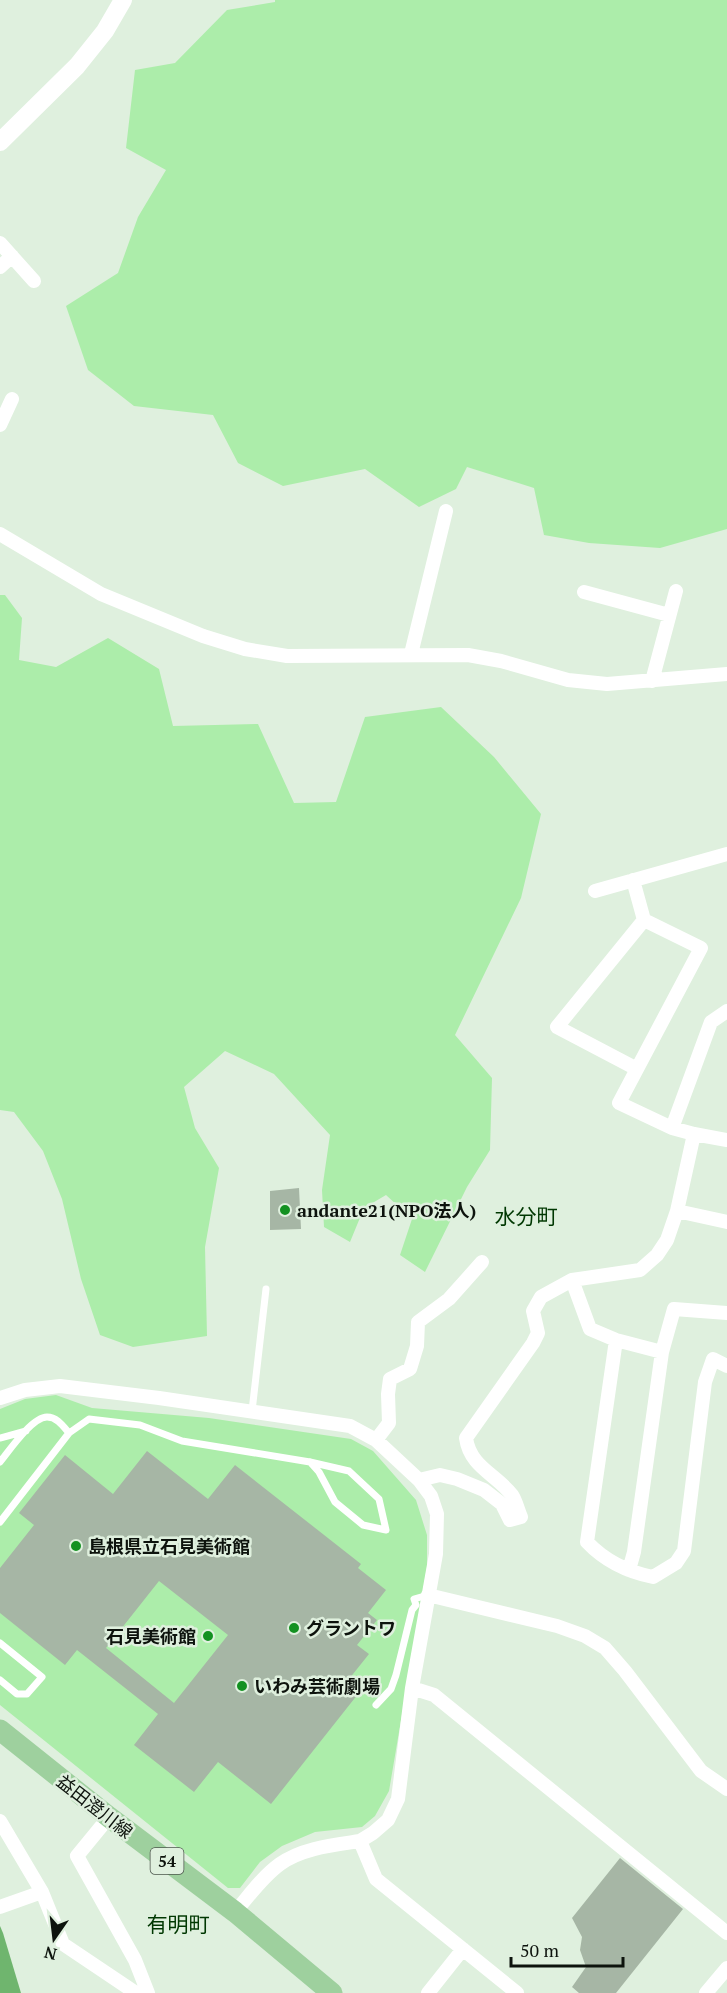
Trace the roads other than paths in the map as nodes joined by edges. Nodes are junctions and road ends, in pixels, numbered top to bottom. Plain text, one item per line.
1 (123, 0) edge
2 (0, 142) edge
3 (0, 243) edge
4 (12, 256) junction
5 (0, 267) edge
6 (34, 281) dead end
7 (12, 399) dead end
8 (0, 425) edge
9 (446, 511) dead end
10 (0, 534) edge
11 (676, 591) dead end
12 (584, 592) dead end
13 (669, 615) junction
14 (411, 654) junction
15 (727, 674) edge
16 (652, 681) junction
17 (727, 854) edge
18 (633, 880) junction
19 (595, 891) dead end
20 (644, 920) junction
21 (727, 1011) edge
22 (637, 1069) junction
23 (672, 1128) junction
24 (694, 1134) junction
25 (727, 1140) edge
26 (677, 1210) junction
27 (727, 1222) edge
28 (482, 1262) dead end
29 (572, 1280) junction
30 (266, 1289) dead end
31 (727, 1313) edge
32 (615, 1340) junction
33 (662, 1352) junction
34 (727, 1366) edge
35 (0, 1398) edge
36 (252, 1411) junction
37 (26, 1431) junction
38 (69, 1434) junction
39 (0, 1438) edge
40 (376, 1440) junction
41 (0, 1462) edge
42 (310, 1462) junction
43 (419, 1480) junction
44 (0, 1522) edge
45 (629, 1570) junction
46 (428, 1595) junction
47 (0, 1643) edge
48 (0, 1680) edge
49 (412, 1688) junction
50 (376, 1705) dead end
51 (0, 1730) edge
52 (727, 1789) edge
53 (109, 1817) junction
54 (0, 1821) edge
55 (360, 1841) junction
56 (42, 1892) junction
57 (0, 1907) edge
58 (235, 1912) junction
59 (727, 1933) edge
60 (463, 1949) junction
61 (727, 1968) edge
62 (136, 1993) edge
63 (148, 1993) edge
64 (332, 1993) edge
65 (428, 1993) edge
66 (517, 1993) edge
67 (706, 1993) edge

1 - 2 street
3 - 4 street
4 - 5 street
4 - 6 street
7 - 8 street
9 - 14 street
10 - 14 street
11 - 13 street
12 - 13 street
13 - 16 street
14 - 16 street
15 - 16 street
17 - 18 street
18 - 19 street
18 - 20 street
20 - 22 street
20 - 22 street
21 - 23 street
22 - 23 street
23 - 24 street
24 - 25 street
24 - 26 street
26 - 27 street
26 - 29 street
28 - 40 street
29 - 32 street
29 - 43 street
30 - 36 lane
31 - 33 street
32 - 33 street
32 - 45 street
33 - 45 street
34 - 45 street
35 - 36 street
36 - 40 street
37 - 38 lane
37 - 39 lane
37 - 41 lane
38 - 42 lane
38 - 44 lane
40 - 43 street
42 - 42 lane
43 - 46 street
46 - 49 street
46 - 50 lane
46 - 52 street
47 - 48 lane
49 - 55 street
49 - 59 street
51 - 53 main road, 益田澄川線 / 54
53 - 58 main road, 益田澄川線 / 54
53 - 63 street
54 - 56 street
55 - 58 street
55 - 60 street
56 - 57 street
56 - 62 street
58 - 64 main road, 益田澄川線 / 54
60 - 65 street
60 - 66 street
61 - 67 street

